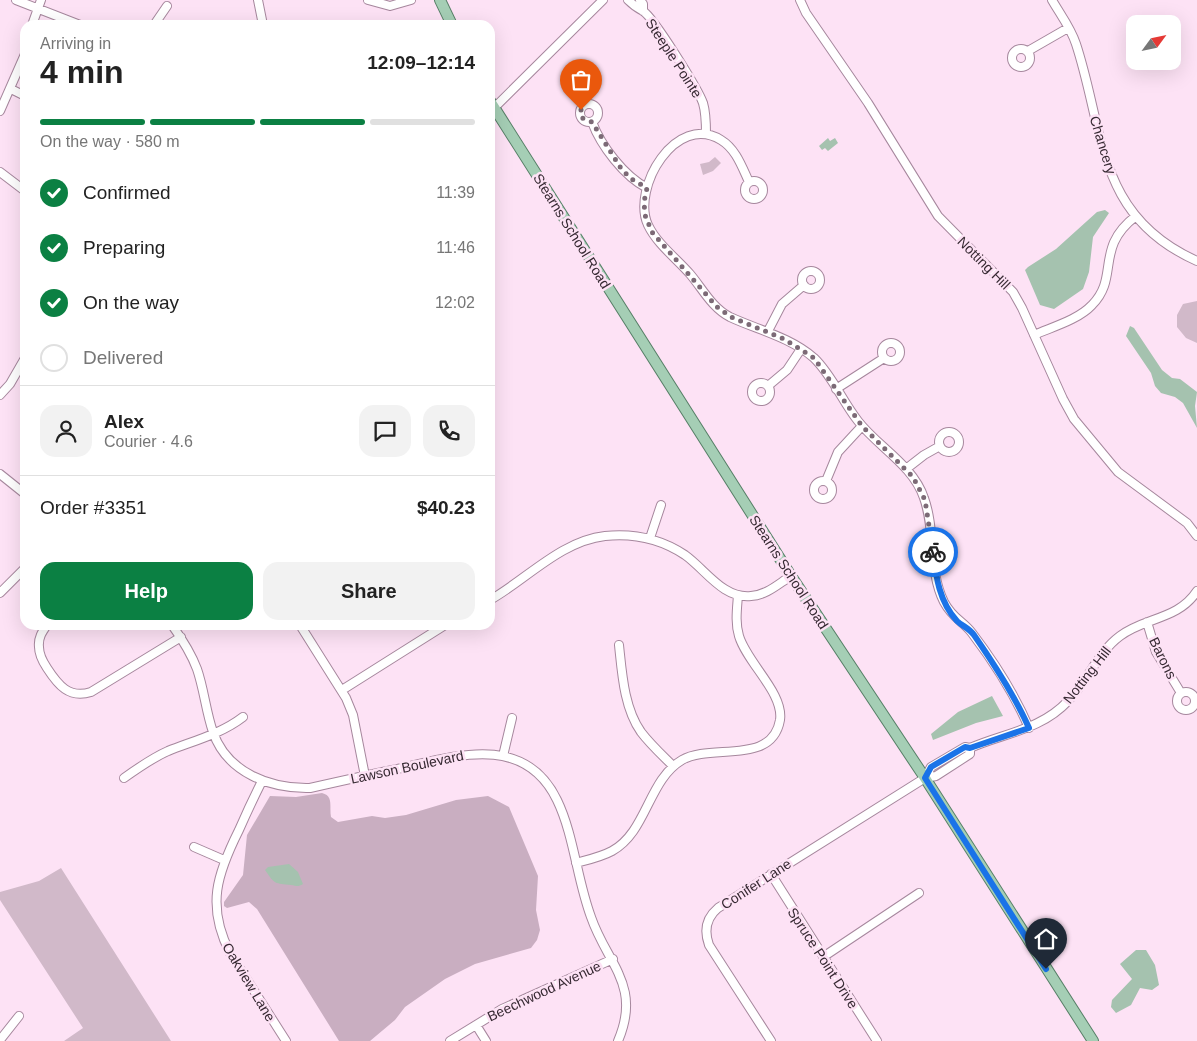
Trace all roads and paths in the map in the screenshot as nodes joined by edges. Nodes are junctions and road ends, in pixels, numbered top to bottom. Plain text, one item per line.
1 (16, 0) edge
2 (258, 0) edge
3 (368, 0) edge
4 (411, 0) edge
5 (440, 0) edge
6 (603, 0) edge
7 (628, 0) edge
8 (640, 0) edge
9 (800, 0) edge
10 (1052, 0) edge
11 (39, 4) edge
12 (167, 6) dead end
13 (643, 11) junction
14 (34, 20) edge
15 (70, 20) edge
16 (157, 20) edge
17 (262, 20) edge
18 (450, 20) edge
19 (1068, 28) junction
20 (1028, 51) dead end
21 (20, 66) edge
22 (11, 89) junction
23 (20, 94) edge
24 (495, 103) edge
25 (0, 111) edge
26 (495, 113) edge
27 (592, 122) dead end
28 (706, 134) junction
29 (0, 172) edge
30 (749, 182) dead end
31 (20, 187) edge
32 (647, 188) junction
33 (1136, 216) junction
34 (1197, 261) edge
35 (804, 285) dead end
36 (768, 331) junction
37 (1034, 335) junction
38 (801, 349) junction
39 (884, 358) dead end
40 (20, 367) edge
41 (768, 386) dead end
42 (836, 389) junction
43 (0, 395) edge
44 (862, 426) junction
45 (940, 446) dead end
46 (906, 469) junction
47 (0, 474) edge
48 (826, 481) dead end
49 (20, 490) edge
50 (661, 505) dead end
51 (1197, 536) edge
52 (650, 538) junction
53 (20, 573) edge
54 (791, 576) junction
55 (1197, 591) edge
56 (0, 593) edge
57 (738, 595) junction
58 (495, 597) edge
59 (1147, 622) junction
60 (44, 630) edge
61 (176, 630) edge
62 (303, 630) edge
63 (437, 630) edge
64 (181, 637) junction
65 (619, 645) dead end
66 (342, 690) junction
67 (1181, 694) dead end
68 (243, 717) dead end
69 (512, 718) dead end
70 (1029, 728) junction
71 (214, 734) junction
72 (503, 756) junction
73 (673, 766) junction
74 (365, 776) junction
75 (124, 778) dead end
76 (925, 778) junction
77 (262, 782) junction
78 (194, 847) dead end
79 (224, 860) junction
80 (576, 863) junction
81 (771, 874) junction
82 (920, 893) dead end
83 (823, 957) junction
84 (612, 958) junction
85 (19, 1016) dead end
86 (476, 1024) junction
87 (0, 1040) edge
88 (620, 1040) edge
89 (286, 1041) edge
90 (450, 1041) edge
91 (486, 1041) edge
92 (771, 1041) edge
93 (877, 1041) edge
94 (1093, 1041) edge

1 - 11 street
2 - 17 street
3 - 4 street
5 - 18 main road
6 - 24 street
7 - 13 street, Steeple Pointe
8 - 13 street, Steeple Pointe
9 - 37 street, Notting Hill
10 - 19 street, Chancery
11 - 14 street
11 - 15 street
12 - 16 street
13 - 28 street, Steeple Pointe
19 - 20 street
19 - 33 street, Chancery
21 - 22 street
22 - 23 street
22 - 25 street
26 - 54 main road, Stearns School Road
27 - 32 street
28 - 30 street
28 - 32 street
29 - 31 street
32 - 36 street
33 - 34 street, Chancery
33 - 37 street
35 - 36 street
36 - 38 street
37 - 51 street, Notting Hill
38 - 41 street
38 - 42 street
39 - 42 street
40 - 43 street
42 - 44 street
44 - 46 street
44 - 48 street
45 - 46 street
46 - 70 street
47 - 49 street
50 - 52 street
52 - 57 street
52 - 58 street
53 - 56 street
54 - 57 street
54 - 76 main road, Stearns School Road
55 - 59 street, Notting Hill
57 - 73 street
59 - 67 street, Barons
59 - 70 street, Notting Hill
60 - 64 street
61 - 64 street, Lawson Boulevard
62 - 66 street
63 - 66 street
64 - 71 street, Lawson Boulevard
65 - 73 street
66 - 74 street
68 - 71 street
69 - 72 street
70 - 76 street, Notting Hill
71 - 75 street
71 - 77 street, Lawson Boulevard
72 - 74 street, Lawson Boulevard
72 - 80 street, Lawson Boulevard
73 - 80 street
74 - 77 street, Lawson Boulevard
76 - 81 street, Conifer Lane
76 - 94 main road, Stearns School Road
77 - 79 street, Oakview Lane
78 - 79 street
79 - 89 street, Oakview Lane
80 - 84 street, Lawson Boulevard
81 - 83 street, Spruce Point Drive
81 - 92 street, Conifer Lane
82 - 83 street
83 - 93 street, Spruce Point Drive
84 - 86 street, Beechwood Avenue
84 - 88 street, Lawson Boulevard
85 - 87 street
86 - 90 street, Beechwood Avenue
86 - 91 street

